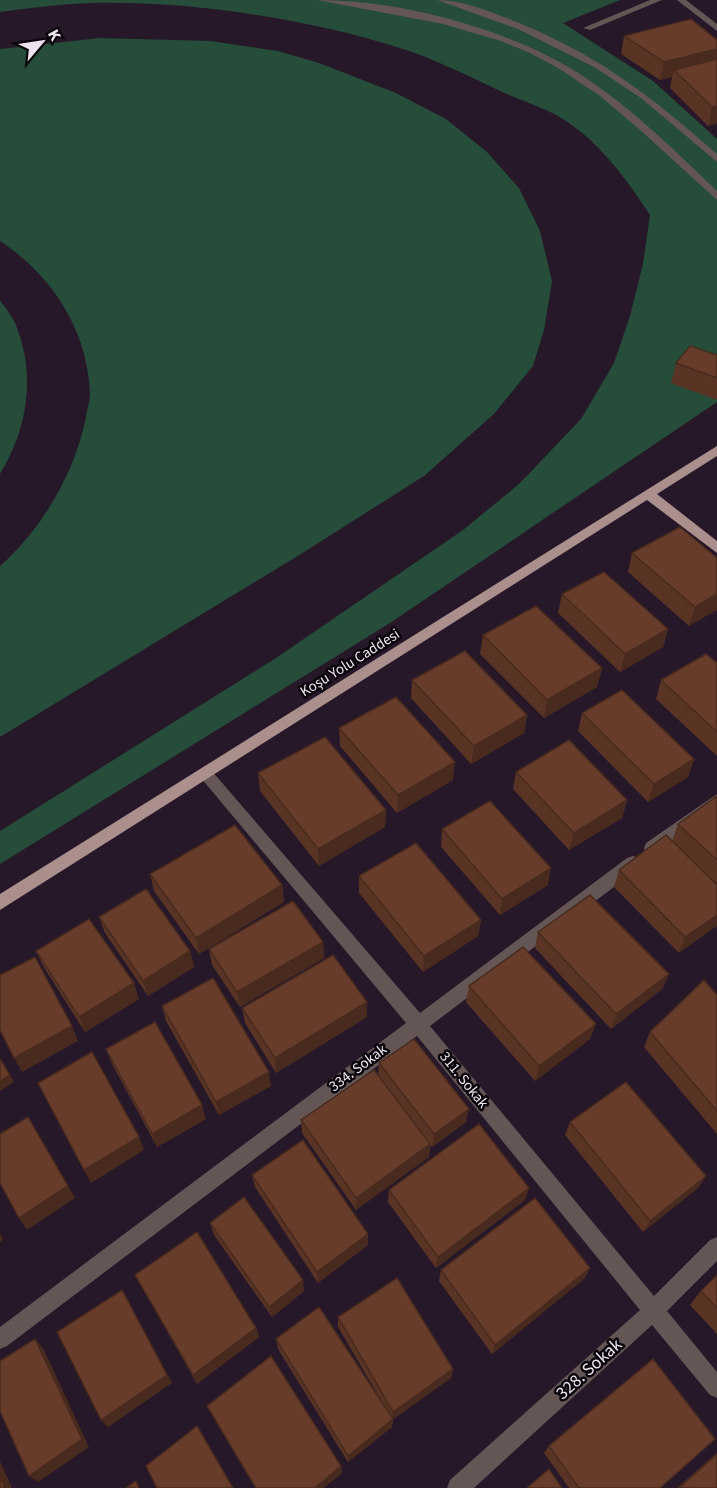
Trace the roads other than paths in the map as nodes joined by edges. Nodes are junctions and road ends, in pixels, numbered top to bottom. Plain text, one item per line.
1 (321, 0) edge
2 (441, 0) edge
3 (658, 0) edge
4 (681, 0) edge
5 (587, 28) dead end
6 (717, 28) edge
7 (717, 159) edge
8 (717, 197) edge
9 (717, 450) edge
10 (648, 494) junction
11 (717, 548) edge
12 (206, 774) junction
13 (717, 801) edge
14 (0, 903) edge
15 (417, 1023) junction
16 (717, 1247) edge
17 (653, 1311) junction
18 (0, 1339) edge
19 (717, 1388) edge
20 (458, 1488) edge

1 - 8 street
2 - 7 street
3 - 5 street
4 - 6 street
9 - 10 main road, Koşu Yolu Caddesi
10 - 11 main road
10 - 12 main road, Koşu Yolu Caddesi
12 - 14 main road, Koşu Yolu Caddesi
12 - 15 street, 311. Sokak
13 - 15 street, 334. Sokak
15 - 17 street, 311. Sokak
15 - 18 street, 334. Sokak
16 - 17 street, 328. Sokak
17 - 19 street, 311. Sokak
17 - 20 street, 328. Sokak

